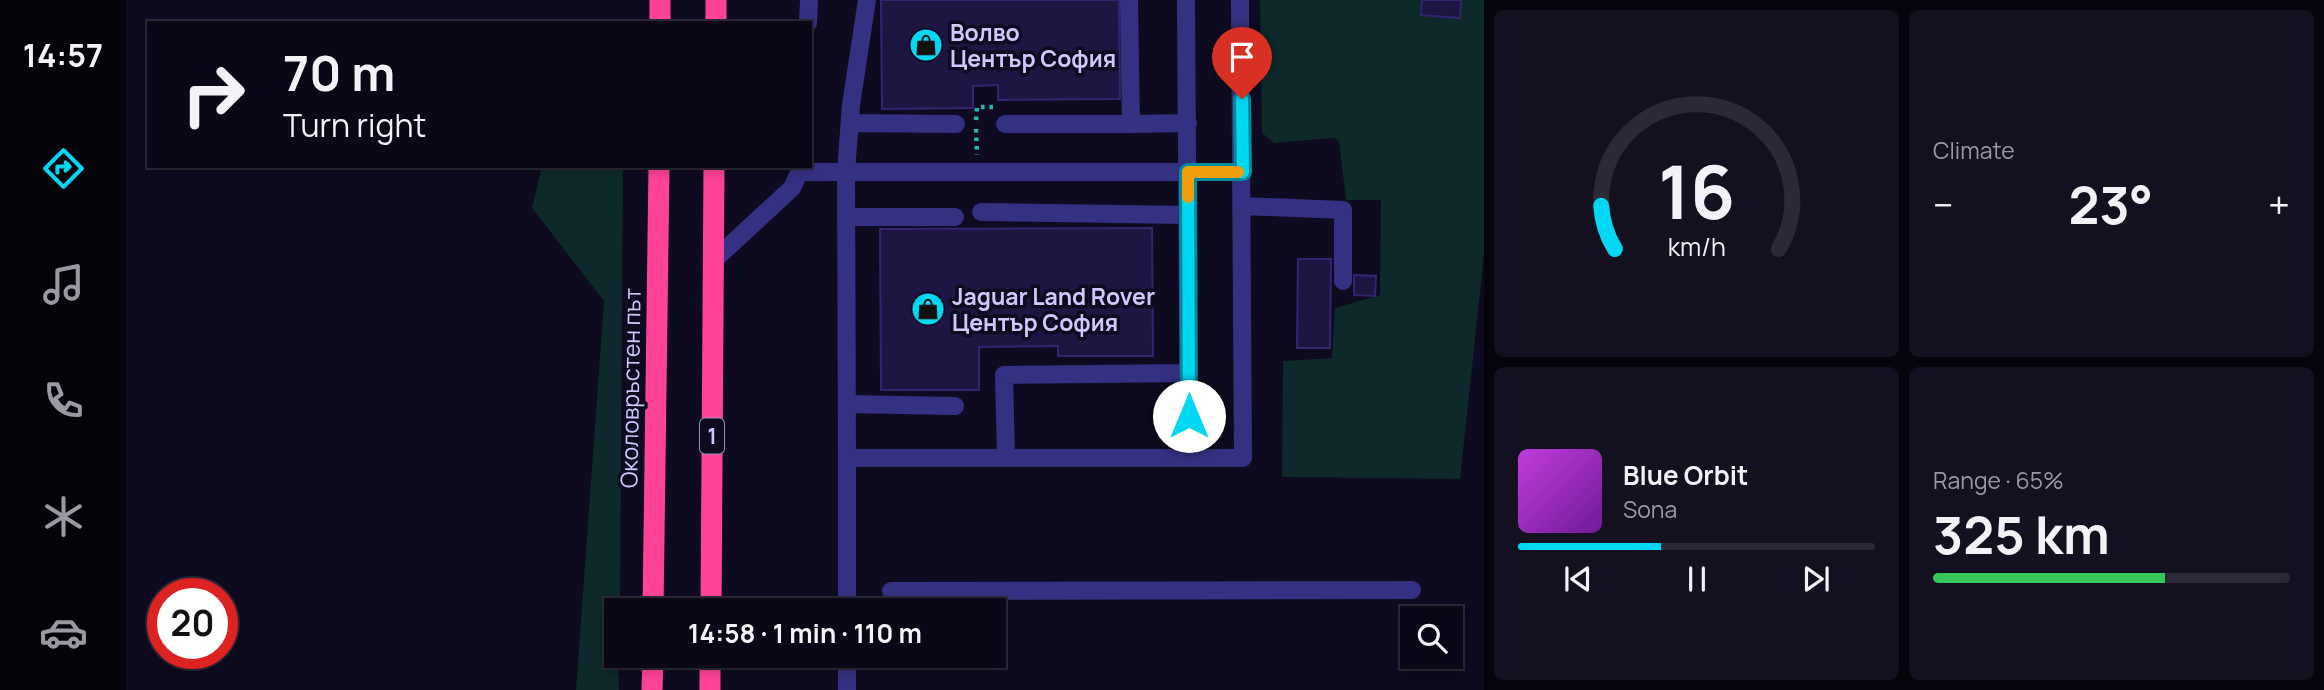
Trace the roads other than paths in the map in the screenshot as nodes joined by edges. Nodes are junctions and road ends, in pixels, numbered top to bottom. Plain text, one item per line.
1 (660, 0) edge
2 (716, 0) edge
3 (809, 0) edge
4 (867, 0) edge
5 (1129, 0) edge
6 (1186, 0) edge
7 (1240, 0) edge
8 (660, 21) edge
9 (716, 21) edge
10 (808, 21) edge
11 (850, 122) junction
12 (1188, 123) junction
13 (956, 124) dead end
14 (1005, 124) dead end
15 (1131, 124) junction
16 (659, 168) edge
17 (715, 168) edge
18 (802, 169) edge
19 (846, 172) junction
20 (1188, 172) junction
21 (1243, 172) junction
22 (1243, 206) junction
23 (981, 212) dead end
24 (1188, 215) junction
25 (846, 216) junction
26 (955, 217) dead end
27 (713, 261) junction
28 (1343, 281) dead end
29 (1189, 373) junction
30 (847, 404) junction
31 (955, 406) dead end
32 (847, 458) junction
33 (1006, 458) junction
34 (1189, 458) junction
35 (1412, 590) dead end
36 (891, 591) dead end
37 (653, 598) edge
38 (710, 598) edge
39 (847, 598) edge
40 (653, 668) edge
41 (710, 668) edge
42 (847, 668) edge
43 (652, 690) edge
44 (710, 690) edge
45 (847, 690) edge

1 - 8 highway
2 - 9 highway
3 - 10 lane
4 - 11 lane
5 - 15 lane
6 - 12 lane
7 - 21 lane
11 - 13 lane
11 - 19 lane
12 - 15 lane
12 - 20 lane
14 - 15 lane
16 - 37 highway, Околовръстен път
17 - 27 highway, 1
18 - 19 lane
18 - 27 lane
19 - 20 lane
19 - 25 lane
20 - 21 lane
20 - 24 lane
21 - 22 lane
22 - 28 lane
22 - 34 lane
23 - 24 lane
24 - 29 lane
25 - 26 lane
25 - 30 lane
27 - 38 highway, 1
29 - 33 lane
29 - 34 lane
30 - 31 lane
30 - 32 lane
32 - 33 lane
32 - 39 lane
33 - 34 lane
35 - 36 lane
40 - 43 highway
41 - 44 highway
42 - 45 lane

